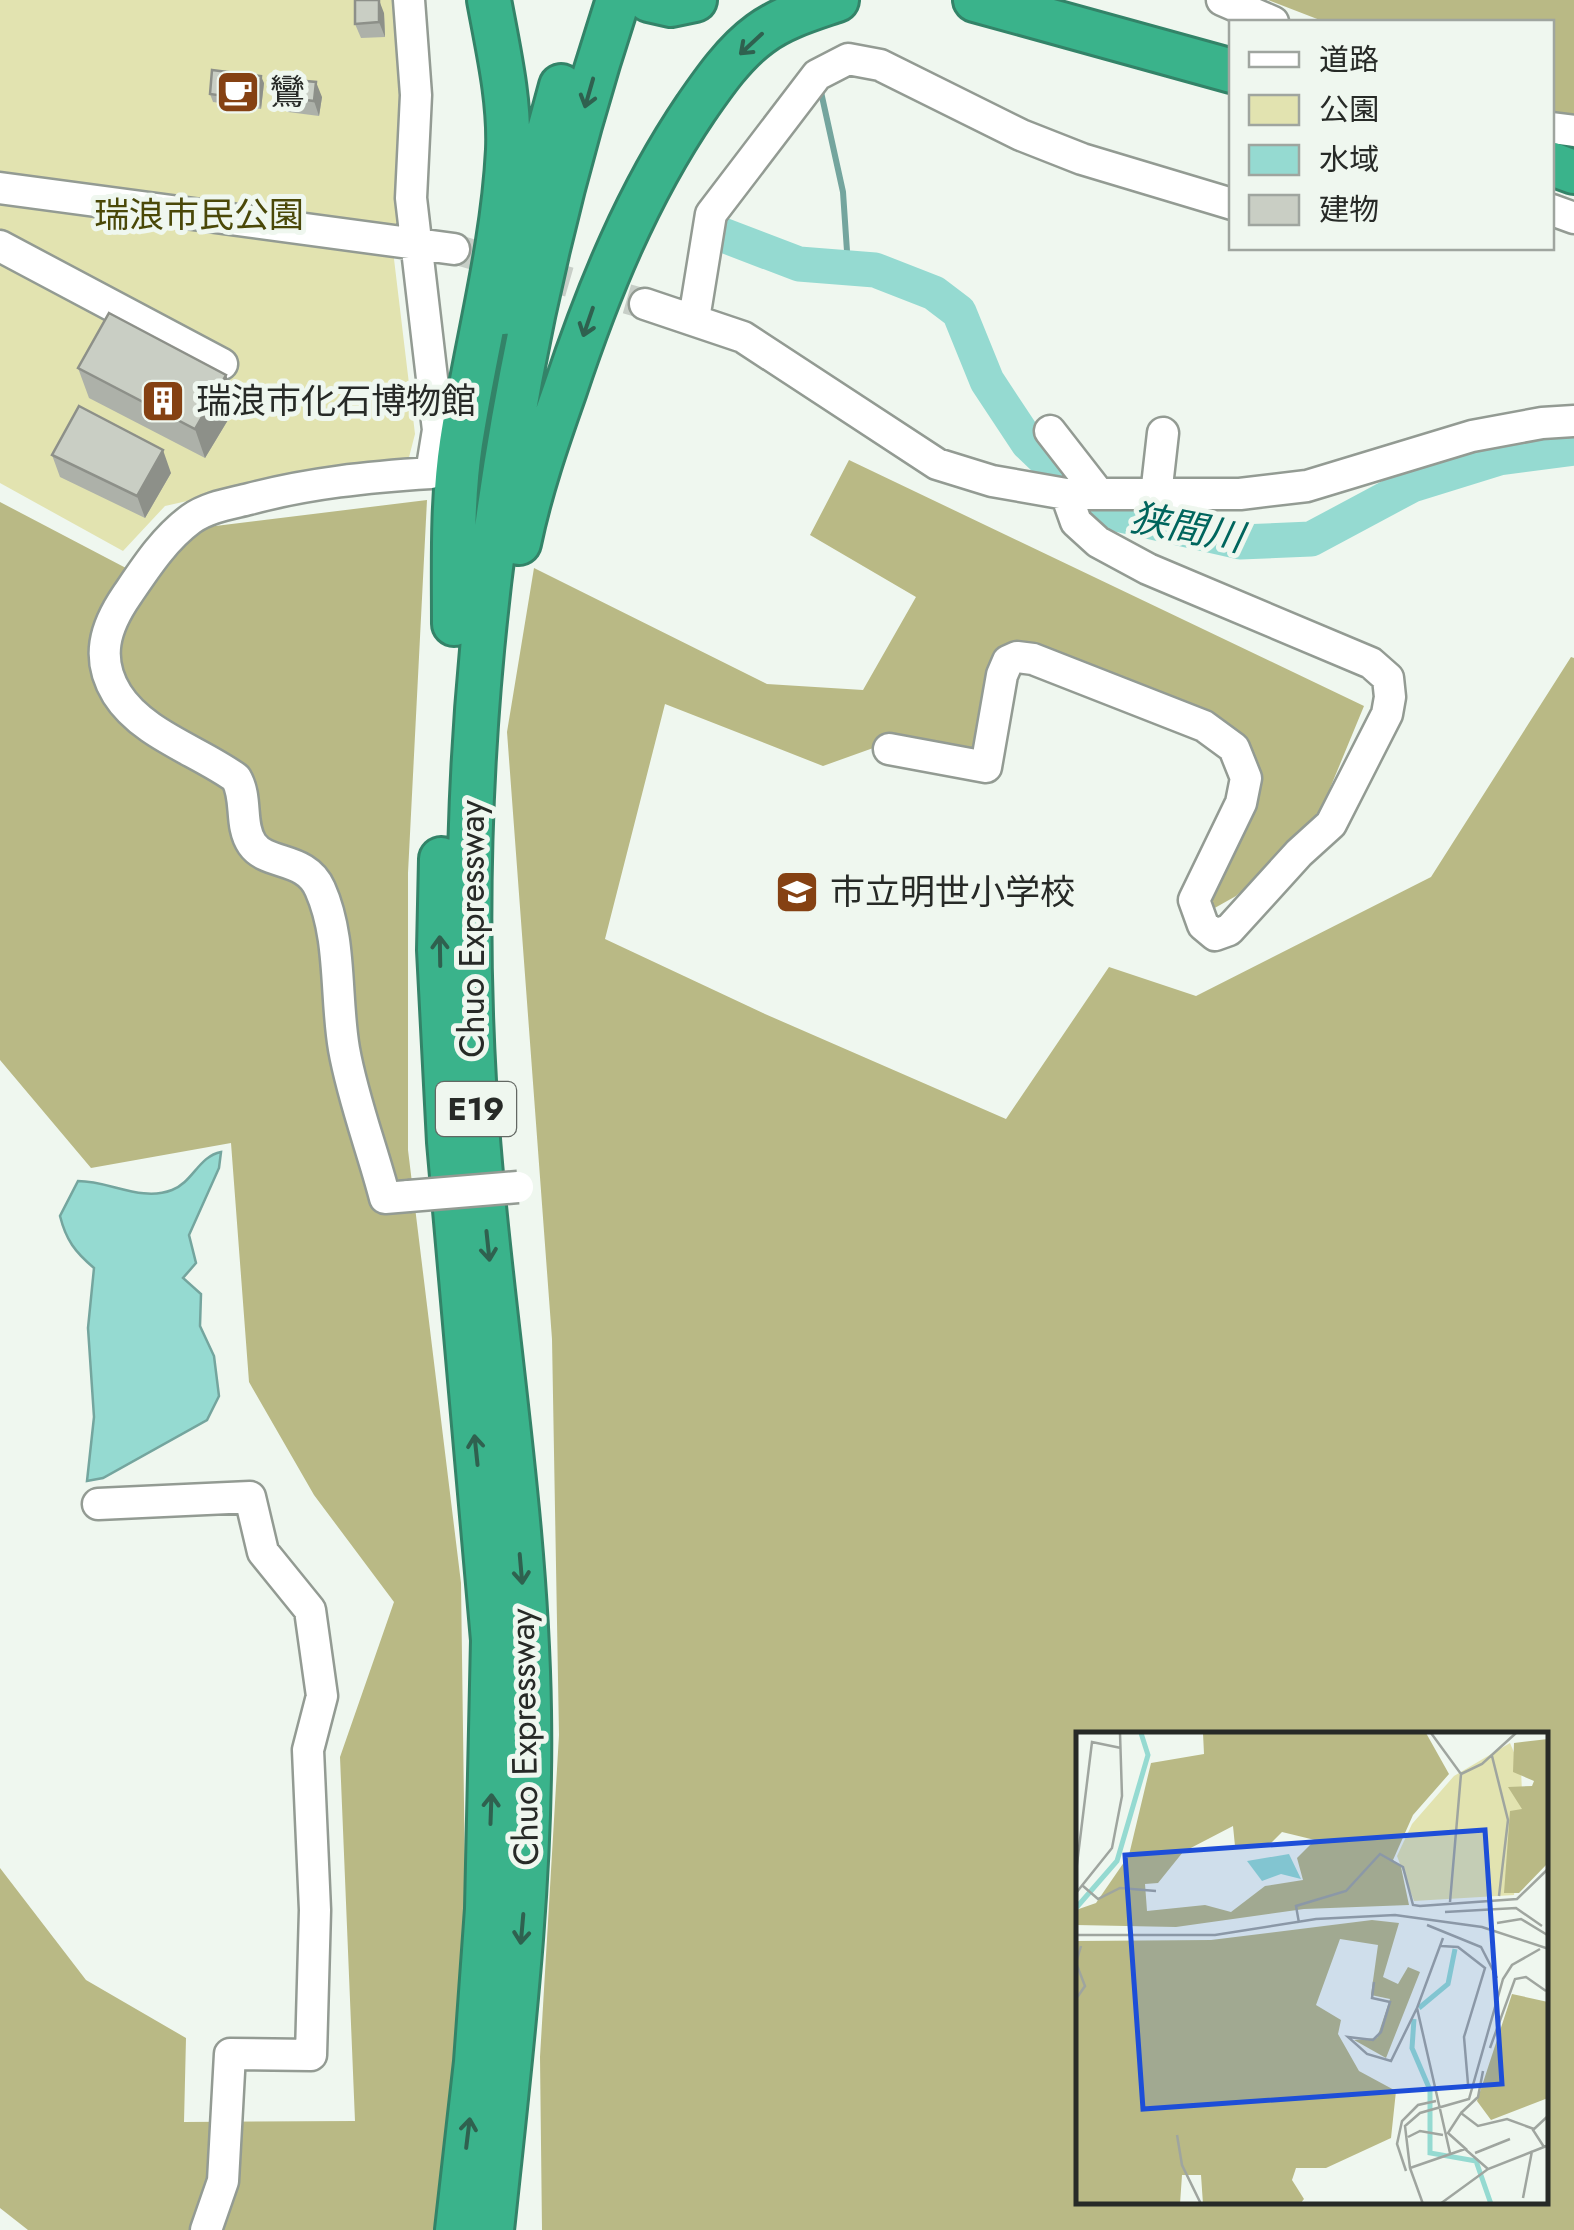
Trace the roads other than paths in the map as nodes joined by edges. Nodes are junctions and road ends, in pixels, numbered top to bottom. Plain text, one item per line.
1 (409, 0) edge
2 (489, 0) edge
3 (588, 0) edge
4 (618, 0) edge
5 (649, 0) edge
6 (694, 0) edge
7 (837, 0) edge
8 (976, 0) edge
9 (1069, 0) edge
10 (1222, 0) edge
11 (1268, 20) edge
12 (1229, 53) edge
13 (1229, 70) edge
14 (0, 188) edge
15 (1229, 203) edge
16 (419, 244) junction
17 (0, 246) edge
18 (454, 250) tunnel mouth
19 (646, 304) tunnel mouth
20 (694, 319) junction
21 (222, 364) dead end
22 (1574, 420) edge
23 (1050, 430) dead end
24 (1163, 434) dead end
25 (1066, 494) junction
26 (1099, 494) junction
27 (1150, 495) junction
28 (454, 624) junction
29 (889, 748) dead end
30 (471, 982) junction
31 (518, 1187) dead end
32 (98, 1504) dead end
33 (206, 2230) edge
34 (456, 2230) edge
35 (492, 2230) edge

1 - 16 street
2 - 28 highway
3 - 28 highway, Chuo Expressway / E19
4 -> 30 highway, Chuo Expressway / E19
5 - 6 highway
7 -> 30 highway
8 - 13 highway
9 - 12 highway
10 - 11 street
14 - 16 street
15 - 20 street
16 - 18 street
16 - 31 street, bridge
17 - 21 street
19 - 20 street
20 - 25 street
22 - 27 street
23 - 26 street
24 - 27 street
25 - 26 street
25 - 29 street
26 - 27 street
34 -> 28 highway, Chuo Expressway / E19
30 -> 35 highway, Chuo Expressway / E19
32 - 33 street

